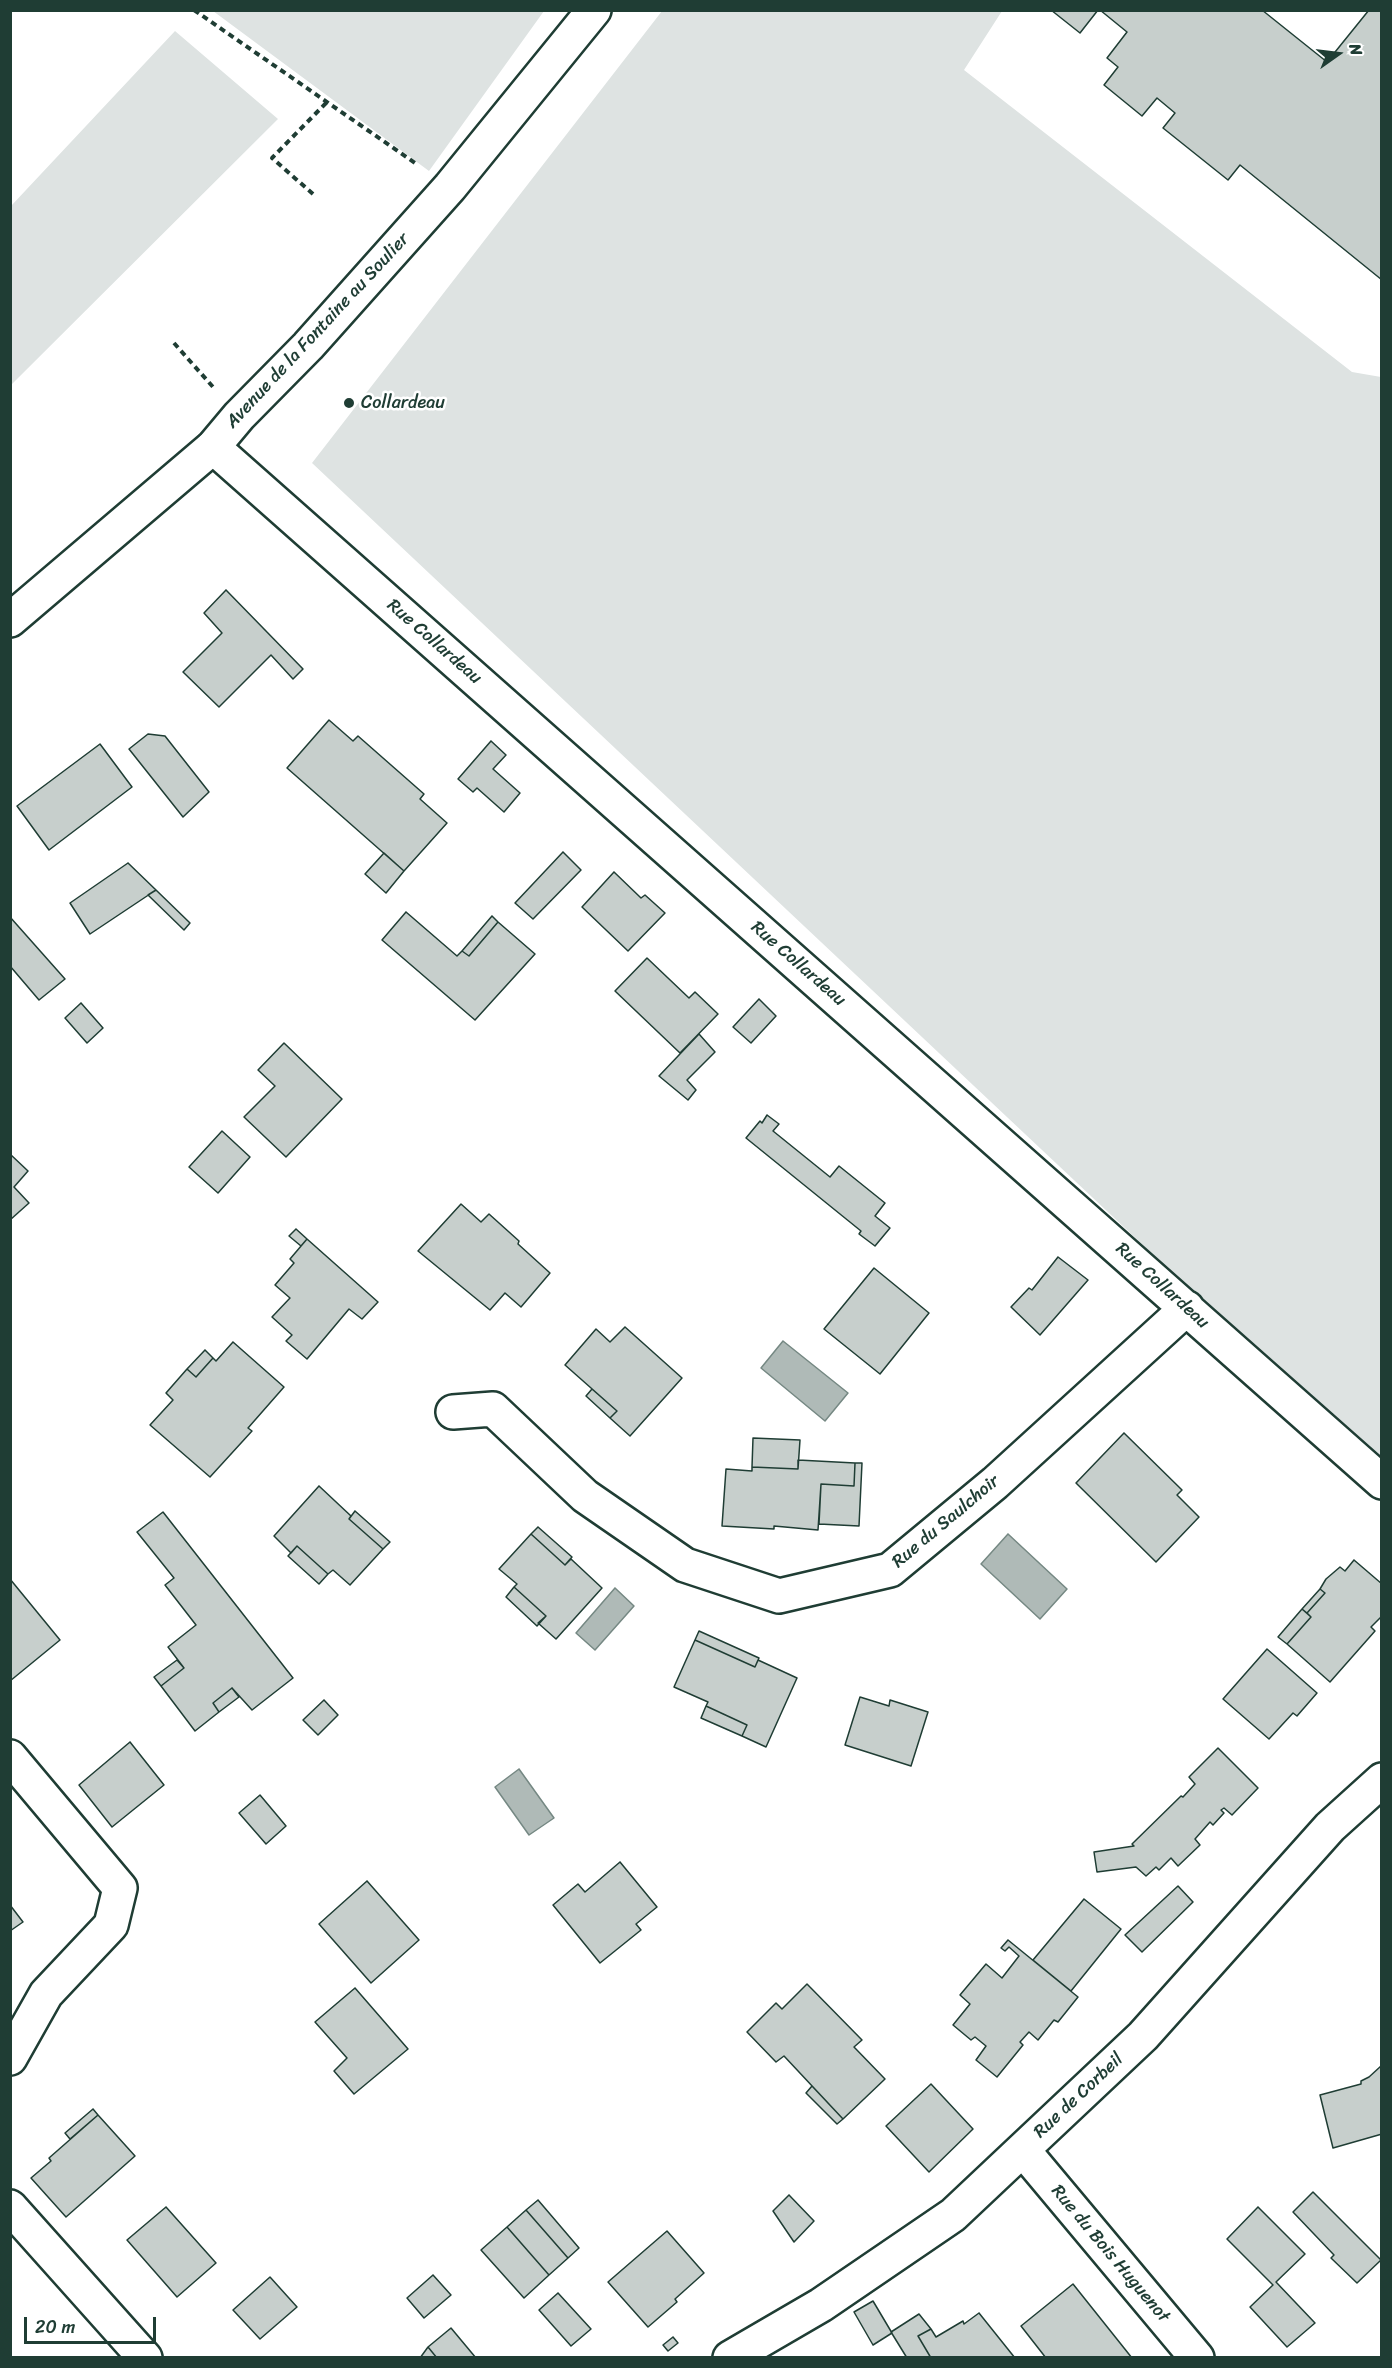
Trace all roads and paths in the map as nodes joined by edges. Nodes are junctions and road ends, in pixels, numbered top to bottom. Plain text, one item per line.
1 (195, 10) edge
2 (594, 10) edge
3 (327, 102) junction
4 (450, 187) junction
5 (314, 194) dead end
6 (174, 343) dead end
7 (215, 389) dead end
8 (213, 447) junction
9 (10, 620) edge
10 (1187, 1308) junction
11 (453, 1412) dead end
12 (1382, 1482) edge
13 (10, 1757) edge
14 (1382, 1780) edge
15 (10, 2058) edge
16 (1023, 2150) junction
17 (10, 2207) edge
18 (145, 2358) edge
19 (730, 2358) edge
20 (1197, 2358) edge

1 - 3 path
2 - 4 street, Avenue de la Fontaine au Soulier
3 - 4 path
3 - 5 path
4 - 8 street, Avenue de la Fontaine au Soulier
6 - 7 path
8 - 9 street, Avenue de la Fontaine au Soulier
8 - 10 street, Rue Collardeau
10 - 11 street, Rue du Saulchoir
10 - 12 street, Rue Collardeau
13 - 15 street
14 - 16 street, Rue de Corbeil
16 - 19 street, Rue de Corbeil
16 - 20 street, Rue du Bois Huguenot
17 - 18 street

